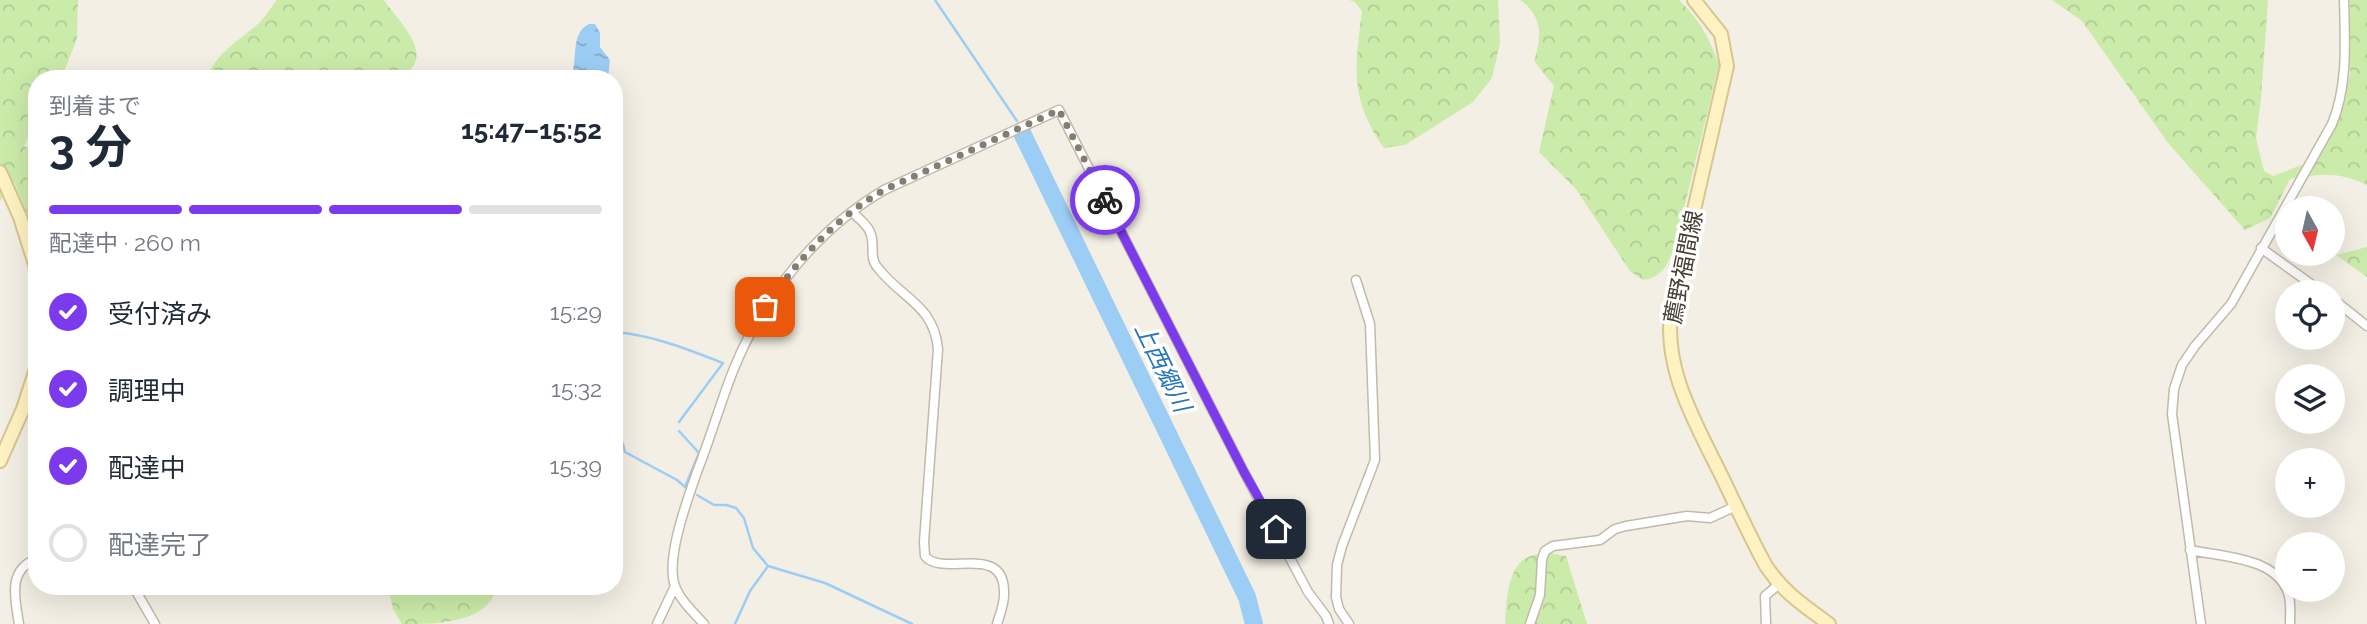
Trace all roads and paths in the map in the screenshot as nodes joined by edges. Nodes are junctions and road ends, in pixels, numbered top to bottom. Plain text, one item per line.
1 (1694, 0) edge
2 (2344, 0) edge
3 (0, 172) edge
4 (852, 212) junction
5 (28, 242) edge
6 (2262, 248) junction
7 (1356, 280) dead end
8 (2306, 280) edge
9 (2345, 309) edge
10 (2367, 326) edge
11 (28, 394) edge
12 (0, 461) edge
13 (1736, 506) junction
14 (2190, 550) junction
15 (28, 562) edge
16 (1778, 585) junction
17 (675, 586) junction
18 (138, 595) edge
19 (19, 624) edge
20 (155, 624) edge
21 (657, 624) edge
22 (704, 624) edge
23 (997, 624) edge
24 (1329, 624) edge
25 (1349, 624) edge
26 (1530, 624) edge
27 (1766, 624) edge
28 (1829, 624) edge
29 (2201, 624) edge
30 (2290, 624) edge

1 - 13 main road, 薦野福間線
2 - 6 street
3 - 5 main road
4 - 17 street
4 - 23 street
4 - 24 street
6 - 8 street
6 - 14 street
7 - 25 street
9 - 10 street
11 - 12 main road
13 - 16 main road, 薦野福間線
13 - 26 street
14 - 29 street
14 - 30 street
15 - 19 street
16 - 27 street
16 - 28 main road, 薦野福間線
17 - 21 street
17 - 22 street
18 - 20 street

